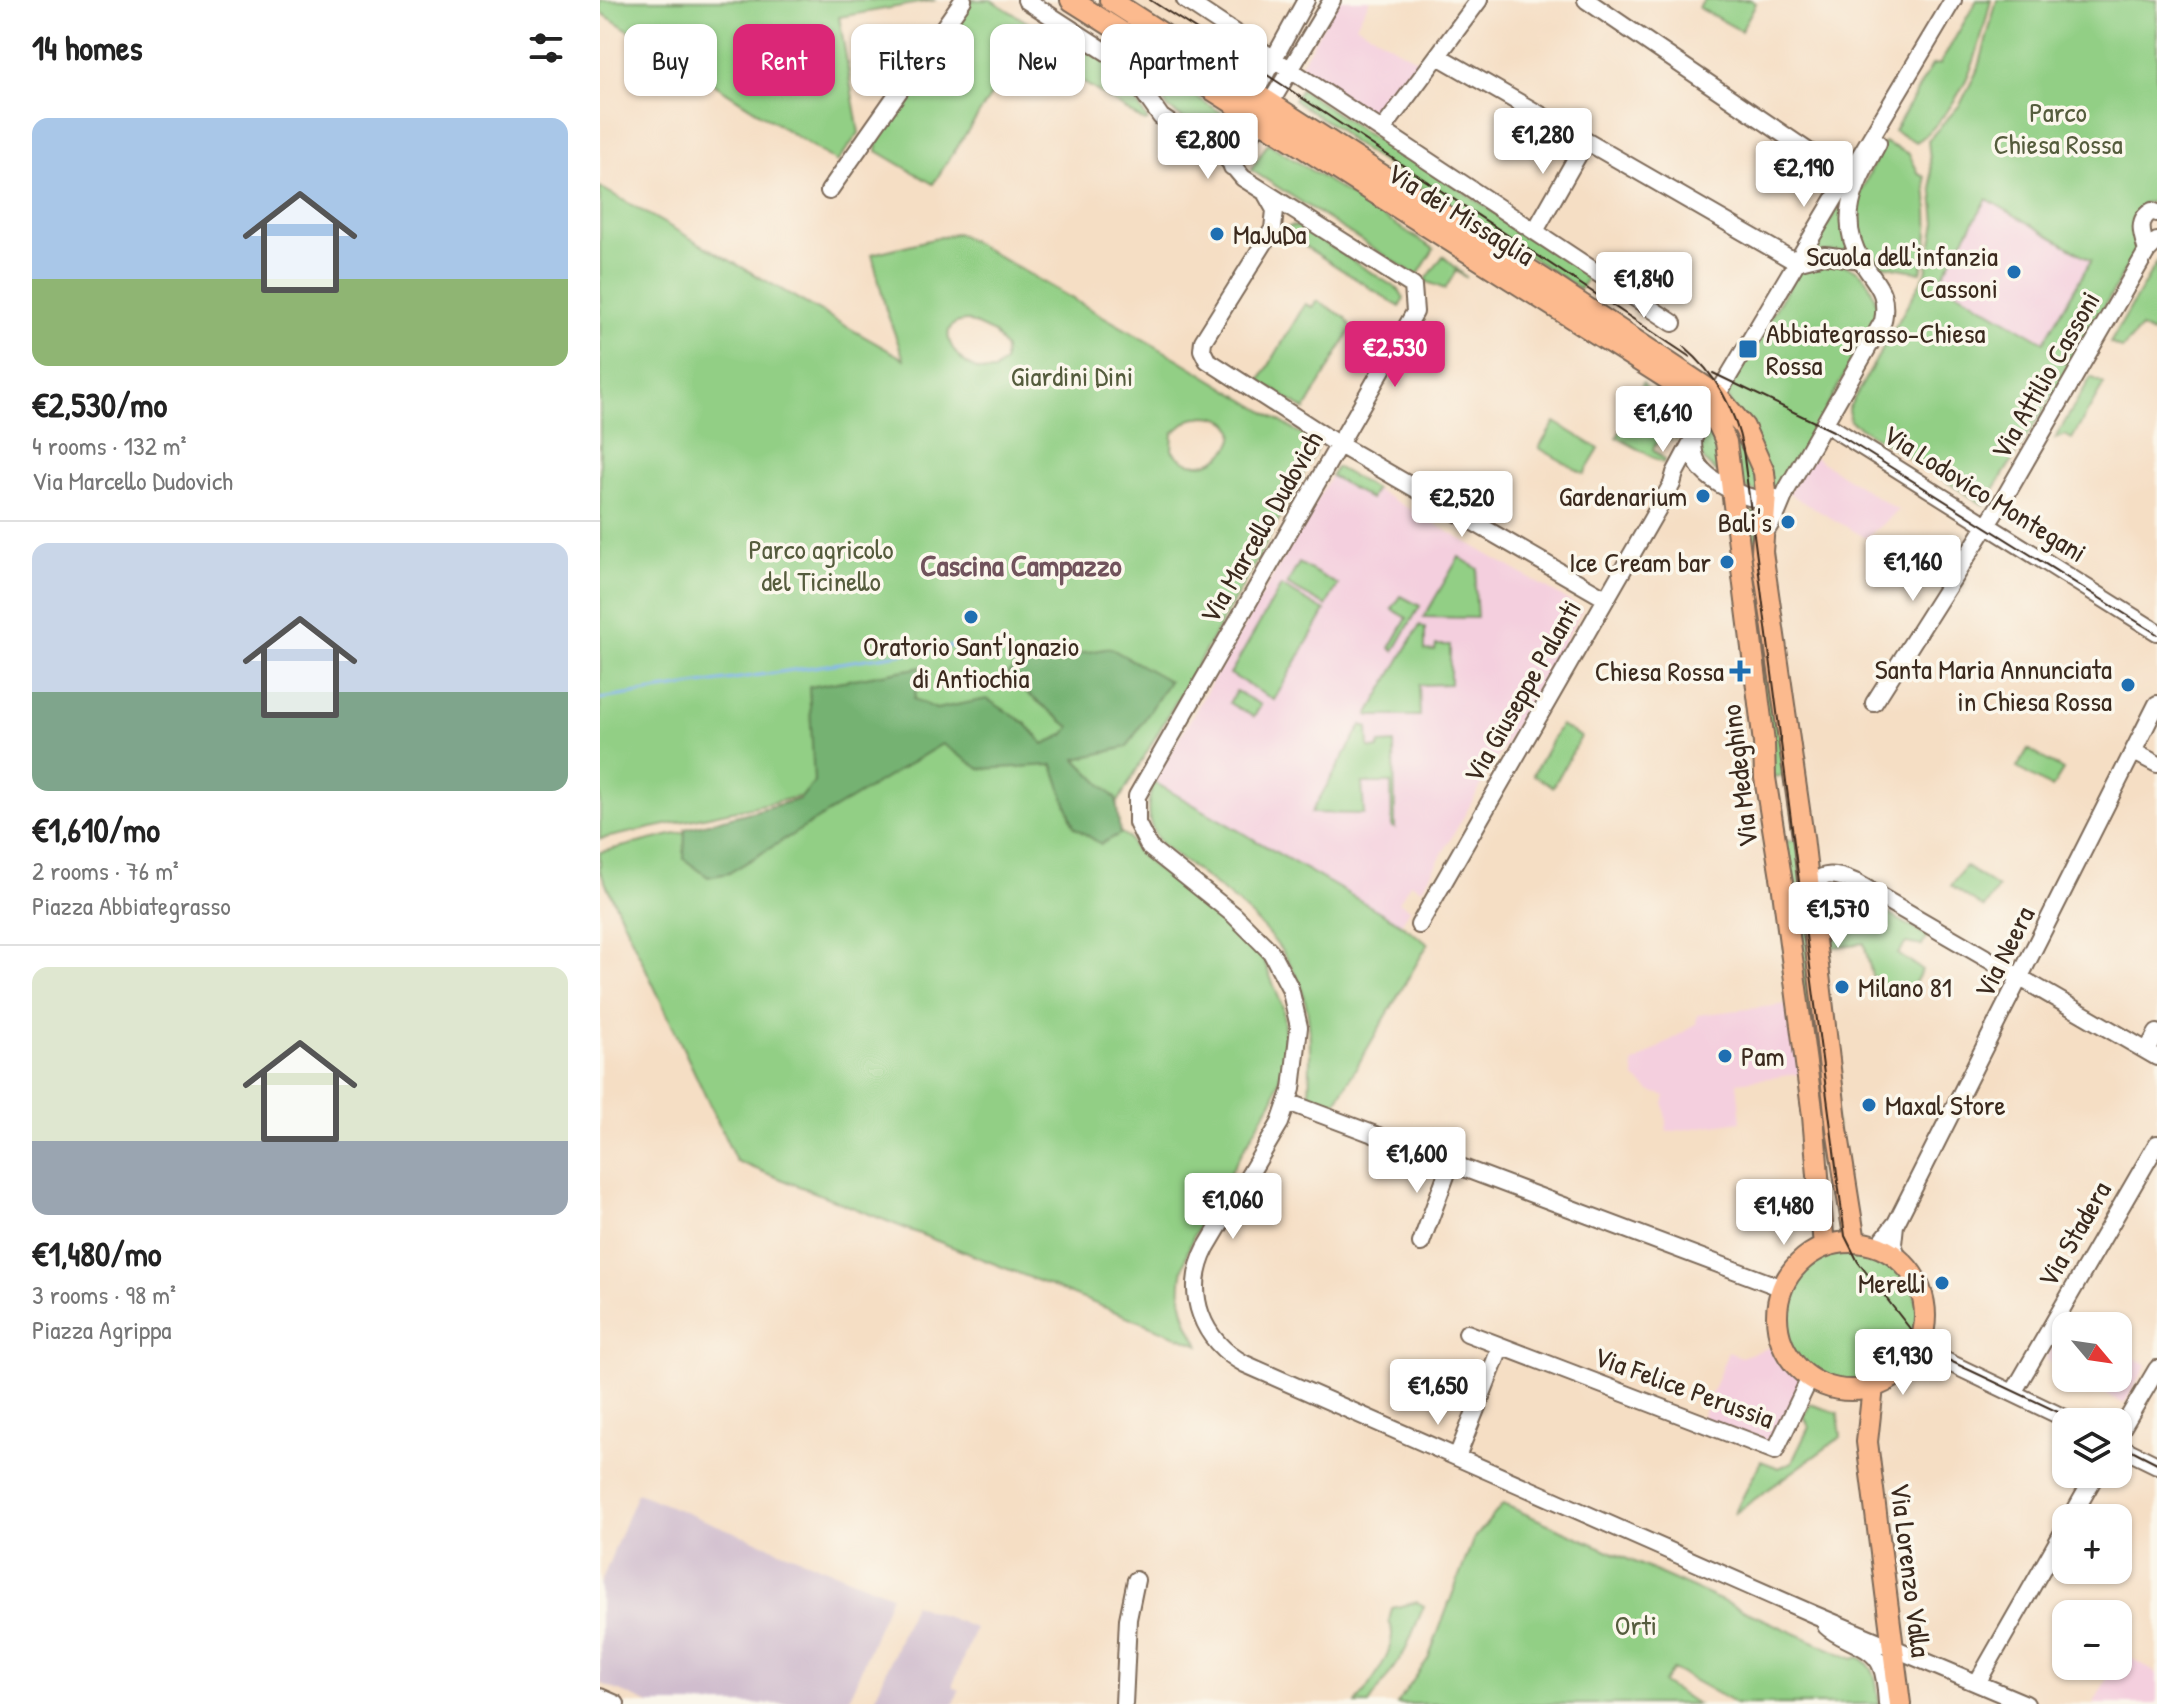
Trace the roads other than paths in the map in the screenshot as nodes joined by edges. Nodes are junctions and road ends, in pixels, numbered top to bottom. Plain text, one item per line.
1 (963, 0) edge
2 (1026, 0) edge
3 (1071, 0) edge
4 (1110, 0) edge
5 (1185, 0) edge
6 (1306, 0) edge
7 (1332, 0) edge
8 (1479, 0) edge
9 (1586, 0) edge
10 (1953, 0) edge
11 (1438, 56) junction
12 (1275, 57) junction
13 (1293, 69) junction
14 (1258, 107) junction
15 (1383, 129) junction
16 (1586, 141) junction
17 (1215, 154) junction
18 (1232, 167) junction
19 (1851, 180) junction
20 (829, 191) dead end
21 (1264, 191) junction
22 (2157, 213) edge
23 (1314, 223) junction
24 (1273, 229) junction
25 (1535, 231) junction
26 (2152, 246) edge
27 (1861, 260) junction
28 (1796, 262) junction
29 (1673, 323) dead end
30 (1713, 402) junction
31 (1826, 424) junction
32 (1693, 440) junction
33 (1339, 444) junction
34 (1705, 474) junction
35 (1672, 484) junction
36 (1787, 489) junction
37 (1732, 490) junction
38 (1765, 500) junction
39 (1986, 525) junction
40 (1762, 538) junction
41 (1605, 598) junction
42 (2157, 632) edge
43 (1874, 703) dead end
44 (2157, 704) edge
45 (2134, 752) junction
46 (2157, 764) edge
47 (1808, 891) junction
48 (1419, 925) dead end
49 (2020, 977) junction
50 (2157, 1033) edge
51 (2152, 1054) edge
52 (1288, 1102) junction
53 (2157, 1144) edge
54 (1451, 1162) junction
55 (1896, 1223) junction
56 (1855, 1242) junction
57 (1421, 1243) dead end
58 (1878, 1246) junction
59 (1824, 1247) junction
60 (1898, 1258) junction
61 (1782, 1288) junction
62 (1923, 1331) junction
63 (1467, 1333) dead end
64 (1501, 1346) junction
65 (1933, 1355) junction
66 (1906, 1365) junction
67 (2157, 1369) edge
68 (1810, 1378) junction
69 (1873, 1387) junction
70 (1847, 1390) junction
71 (2013, 1393) junction
72 (2132, 1411) edge
73 (2052, 1412) edge
74 (2052, 1423) edge
75 (1867, 1442) junction
76 (2132, 1453) edge
77 (1457, 1457) junction
78 (2157, 1465) edge
79 (2052, 1552) edge
80 (1136, 1580) dead end
81 (1813, 1614) junction
82 (1893, 1648) junction
83 (1977, 1683) junction
84 (600, 1697) edge
85 (616, 1704) edge
86 (1124, 1704) edge
87 (1887, 1704) edge
88 (1900, 1704) edge
89 (2026, 1704) edge

1 - 20 street
2 - 17 street
3 - 14 main road, Via dei Missaglia
4 - 14 main road, Via dei Missaglia
5 - 12 street, Via dei Missaglia
6 - 12 street
7 - 13 street
8 - 11 street
9 - 19 street
10 - 19 street, Via Giuseppe Palanti
11 - 15 street
11 - 16 street
12 - 13 street, Via dei Missaglia
12 - 14 street
13 - 14 street
13 - 15 street, Via dei Missaglia
14 - 17 street
14 - 18 street
14 - 30 main road, Via dei Missaglia
15 - 25 street, Via dei Missaglia
16 - 25 street
16 - 28 street
17 - 18 street
18 - 21 street
19 - 27 street
19 - 28 street, Via Giuseppe Palanti
21 - 23 street
21 - 24 street
22 - 26 street, Via Attilio Cassoni
23 - 24 street
23 - 33 street, Via Marcello Dudovich
24 - 33 street
25 - 29 street, Via dei Missaglia
26 - 39 street, Via Attilio Cassoni
27 - 28 street
27 - 31 street
28 - 30 street, Via Giuseppe Palanti
30 - 32 street, Via Giuseppe Palanti
30 - 37 main road, Via Medeghino
30 - 38 main road, Via Medeghino
31 - 36 street
31 - 39 street, Via Lodovico Montegani
32 - 34 street
32 - 35 street, Via Giuseppe Palanti
33 - 41 street
33 - 52 street, Via Marcello Dudovich
34 - 35 street
34 - 37 street
35 - 41 street, Via Giuseppe Palanti
36 - 38 street
36 - 40 street
37 - 38 street
37 - 59 main road, Via Medeghino
38 - 40 main road, Via Medeghino
39 - 42 street, Via Lodovico Montegani
39 - 43 street, Via Attilio Cassoni
40 - 47 main road, Via Medeghino
41 - 48 street, Via Giuseppe Palanti
44 - 45 street, Via Neera
45 - 46 street
45 - 49 street, Via Neera
47 - 49 street
47 - 56 main road, Via Medeghino
49 - 51 street
49 - 55 street, Via Neera
50 - 51 street
52 - 54 street
52 - 77 street
53 - 71 street, Via Stadera
54 - 57 street
54 - 61 street
55 - 58 street, Via Neera
55 - 60 street
56 - 58 main road
56 - 59 main road
58 - 60 main road
59 - 61 main road
60 - 62 main road
61 - 68 main road
62 - 65 street
62 - 66 main road
63 - 64 street, Via Felice Perussia
64 - 68 street, Via Felice Perussia
64 - 77 street
65 - 66 street
65 - 71 street
66 - 69 main road
67 - 72 street
68 - 70 main road
69 - 70 main road
69 - 75 main road, Via Lorenzo Valla
70 - 75 main road, Via Lorenzo Valla
71 - 73 street
71 - 74 street
75 - 82 main road, Via Lorenzo Valla
76 - 78 street
77 - 81 street
79 - 83 street
80 - 86 street
81 - 82 street
81 - 87 street
82 - 83 street
82 - 88 main road, Via Lorenzo Valla
83 - 89 street
84 - 85 street

